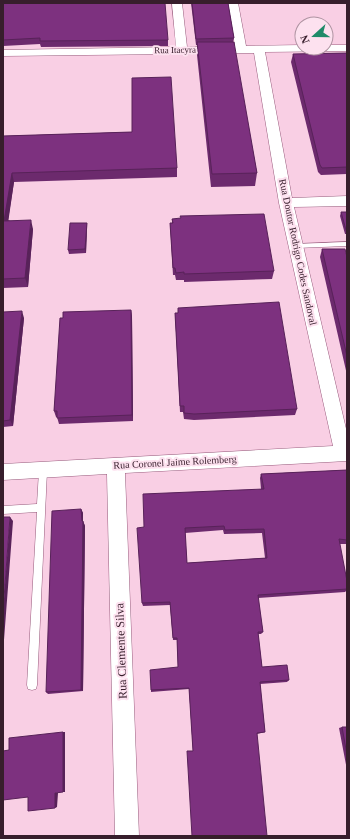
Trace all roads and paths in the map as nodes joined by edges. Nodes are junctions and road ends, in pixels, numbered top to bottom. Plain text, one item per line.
1 (177, 3) edge
2 (233, 3) edge
3 (347, 48) edge
4 (182, 50) junction
5 (241, 50) junction
6 (259, 50) junction
7 (3, 53) edge
8 (347, 201) edge
9 (286, 203) junction
10 (347, 244) edge
11 (296, 246) junction
12 (345, 453) edge
13 (116, 465) junction
14 (44, 471) junction
15 (3, 472) edge
16 (42, 508) junction
17 (3, 510) edge
18 (32, 685) dead end
19 (127, 836) edge

1 - 4 street
2 - 5 street
3 - 6 street, Rua Itacyra
4 - 5 street, Rua Itacyra
4 - 7 street, Rua Itacyra
5 - 6 street, Rua Itacyra
6 - 9 street, Rua Doutor Rodrigo Codes Sandoval
8 - 9 street
9 - 11 street, Rua Doutor Rodrigo Codes Sandoval
10 - 11 lane
11 - 12 street, Rua Doutor Rodrigo Codes Sandoval
12 - 13 street, Rua Coronel Jaime Rolemberg
13 - 14 street, Rua Coronel Jaime Rolemberg
13 - 19 street, Rua Clemente Silva
14 - 15 street, Rua Coronel Jaime Rolemberg
14 - 16 lane
16 - 17 lane
16 - 18 lane

